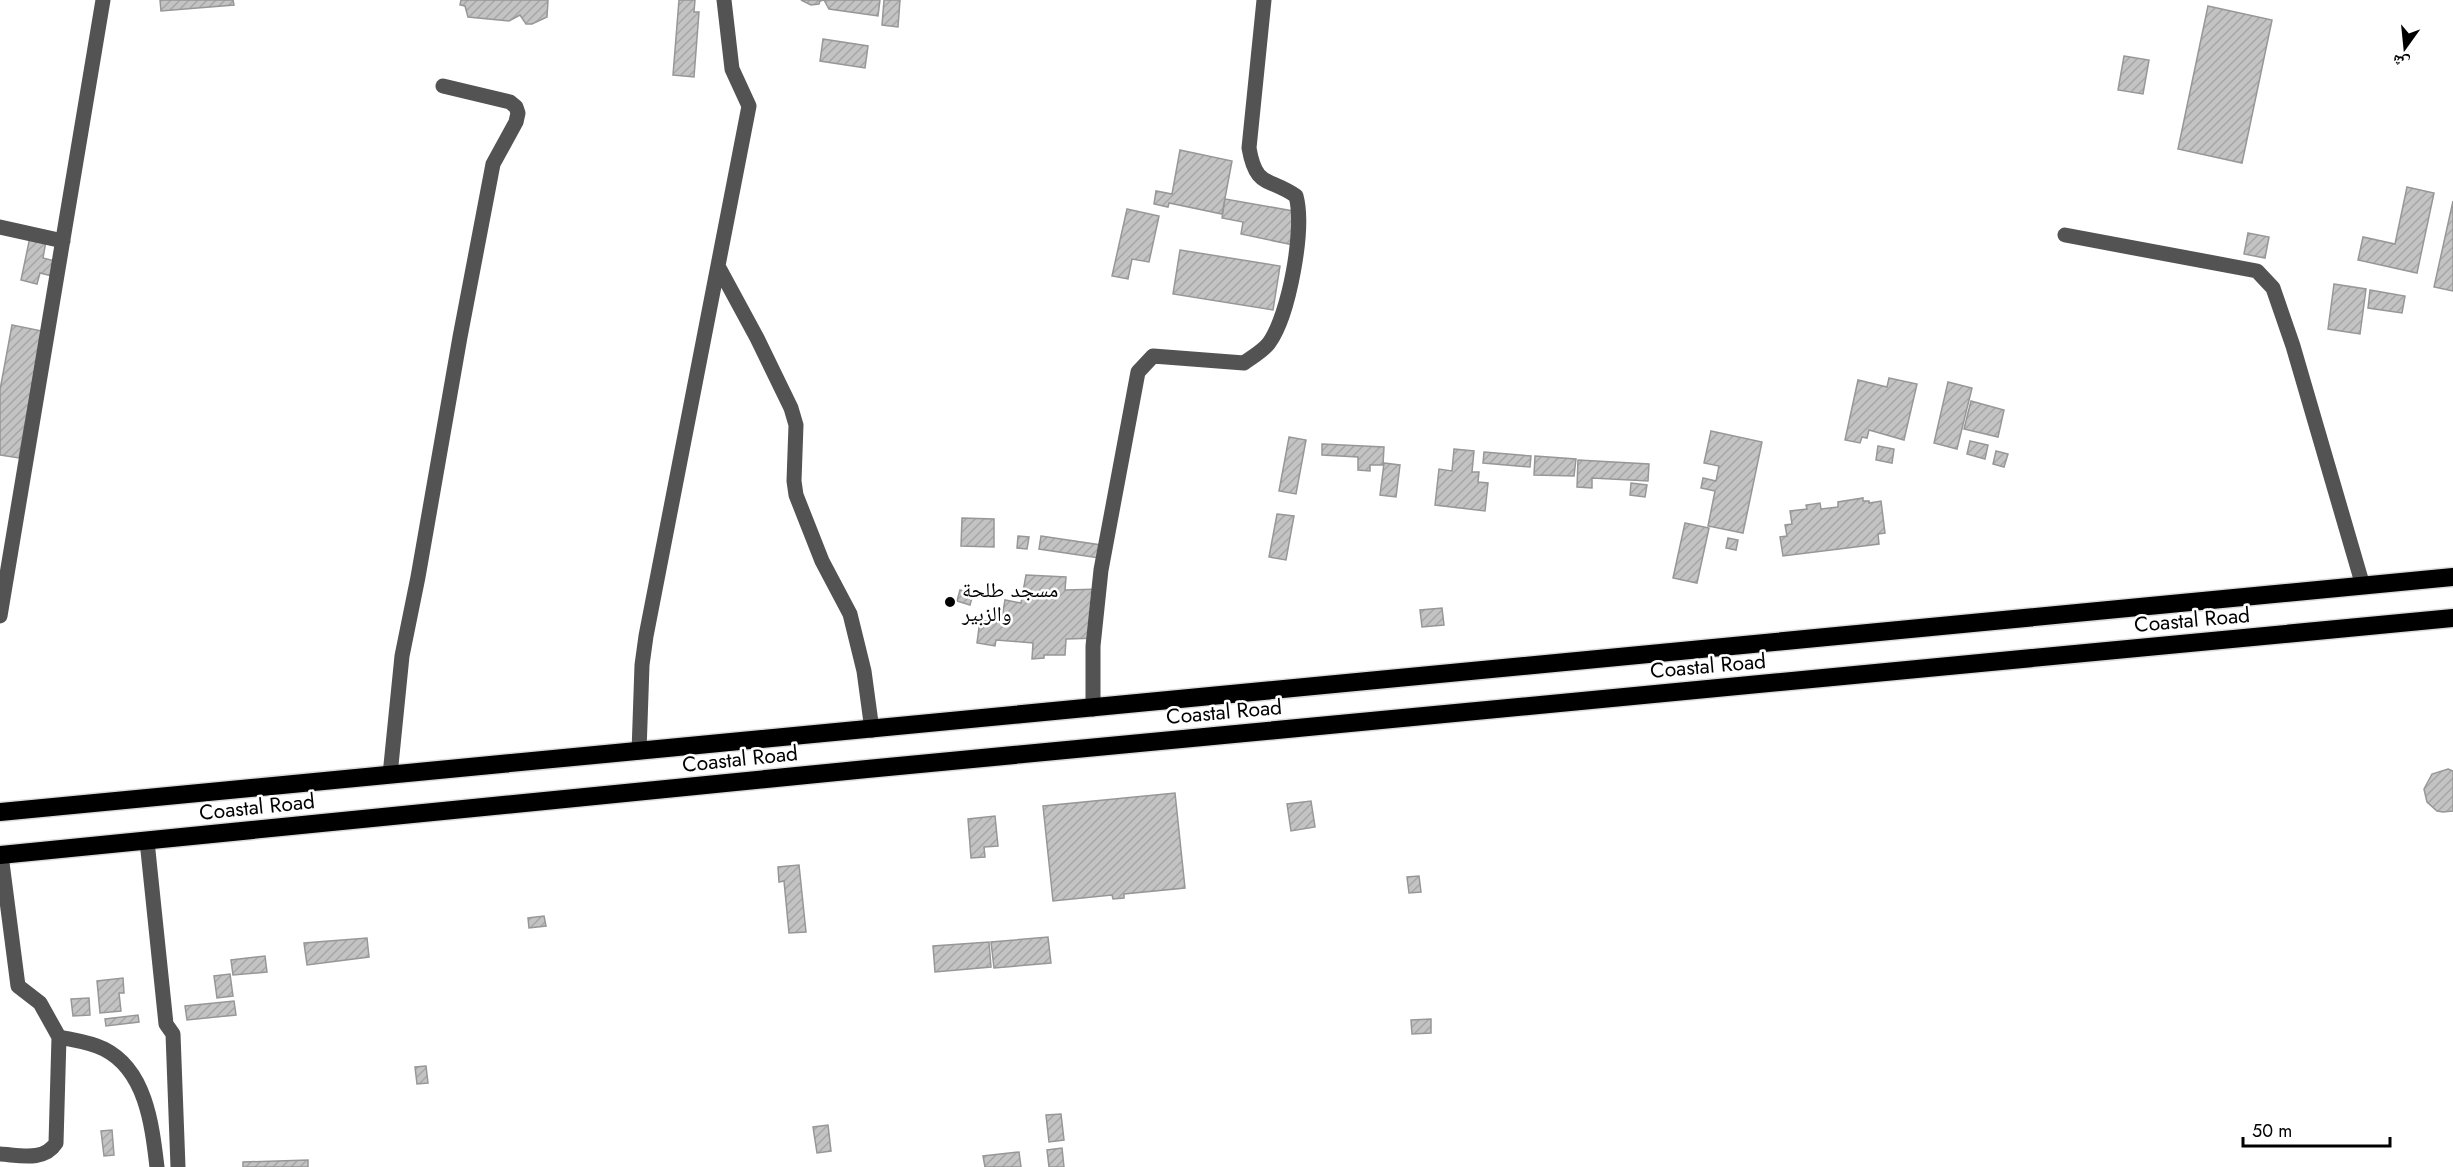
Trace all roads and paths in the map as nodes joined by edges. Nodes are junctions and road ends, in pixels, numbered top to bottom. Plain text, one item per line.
1 (103, 0) edge
2 (724, 0) edge
3 (1264, 0) edge
4 (443, 86) dead end
5 (0, 227) edge
6 (2065, 235) dead end
7 (63, 241) junction
8 (718, 266) junction
9 (2453, 578) edge
10 (2362, 586) junction
11 (0, 616) edge
12 (2453, 618) edge
13 (1093, 709) junction
14 (872, 730) junction
15 (639, 752) junction
16 (390, 775) junction
17 (0, 812) edge
18 (147, 841) junction
19 (0, 855) edge
20 (58, 1037) junction
21 (0, 1154) edge
22 (157, 1167) edge
23 (178, 1167) edge

1 - 7 street
2 - 8 street
3 - 13 street
4 - 16 street
5 - 7 street
6 - 10 street
7 - 11 street
8 - 14 street
8 - 15 street
9 - 10 highway, Coastal Road
10 - 13 highway, Coastal Road
12 - 18 highway, Coastal Road
13 - 14 highway, Coastal Road
14 - 15 highway, Coastal Road
15 - 16 highway, Coastal Road
16 - 17 highway, Coastal Road
18 - 19 highway, Coastal Road
18 - 23 street
19 - 20 street
20 - 21 street
20 - 22 street

